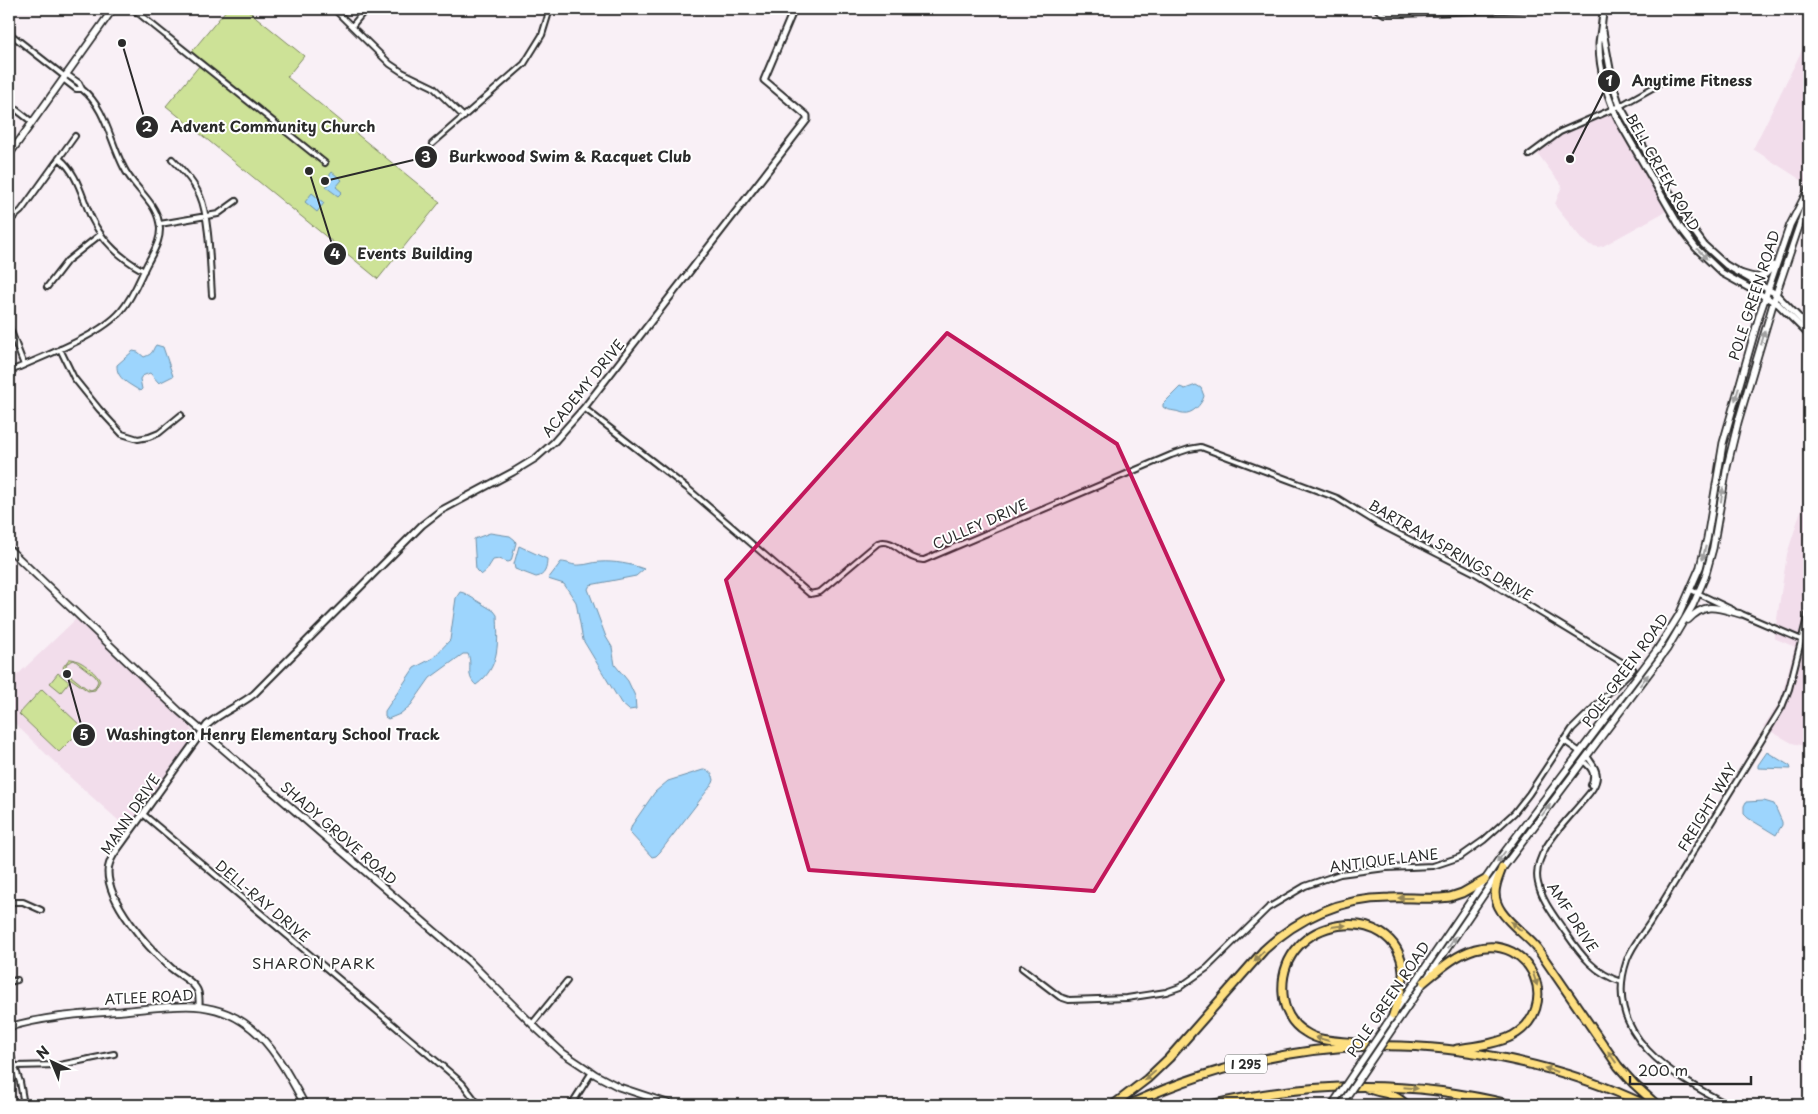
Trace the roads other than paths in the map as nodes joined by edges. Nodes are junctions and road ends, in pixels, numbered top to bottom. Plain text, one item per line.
1 (113, 9) edge
2 (133, 9) edge
3 (334, 9) edge
4 (366, 9) edge
5 (550, 9) edge
6 (794, 9) edge
7 (1529, 9) edge
8 (1603, 9) edge
9 (1378, 10) dead end
10 (1602, 23) junction
11 (352, 26) junction
12 (9, 33) edge
13 (64, 76) junction
14 (1666, 78) dead end
15 (9, 104) edge
16 (1620, 106) junction
17 (1614, 109) junction
18 (464, 117) junction
19 (32, 122) junction
20 (75, 136) dead end
21 (432, 144) dead end
22 (9, 155) edge
23 (1529, 155) dead end
24 (59, 158) junction
25 (172, 159) dead end
26 (325, 163) dead end
27 (1809, 188) edge
28 (1809, 197) edge
29 (236, 201) dead end
30 (205, 217) junction
31 (9, 219) edge
32 (160, 224) junction
33 (1790, 224) junction
34 (101, 234) junction
35 (144, 272) junction
36 (1737, 272) junction
37 (47, 287) dead end
38 (1767, 289) junction
39 (1776, 294) junction
40 (212, 295) dead end
41 (1765, 297) junction
42 (1774, 301) junction
43 (9, 326) edge
44 (1809, 328) edge
45 (1809, 335) edge
46 (60, 349) junction
47 (24, 365) junction
48 (9, 372) edge
49 (584, 408) junction
50 (180, 415) dead end
51 (1306, 486) joint
52 (9, 550) edge
53 (1692, 590) junction
54 (1698, 593) junction
55 (1809, 610) edge
56 (1740, 614) junction
57 (1680, 630) junction
58 (1802, 640) junction
59 (1633, 669) joint
60 (1609, 727) junction
61 (202, 730) junction
62 (1563, 740) junction
63 (1580, 752) junction
64 (1583, 761) junction
65 (143, 814) junction
66 (1502, 868) junction
67 (1485, 880) junction
68 (9, 902) edge
69 (41, 910) dead end
70 (1022, 968) dead end
71 (17, 980) dead end
72 (567, 981) dead end
73 (9, 982) edge
74 (1424, 982) junction
75 (1622, 982) junction
76 (200, 1006) junction
77 (1393, 1015) junction
78 (532, 1024) junction
79 (9, 1027) edge
80 (1370, 1046) junction
81 (9, 1050) edge
82 (1447, 1050) junction
83 (114, 1054) dead end
84 (15, 1066) junction
85 (592, 1072) junction
86 (1362, 1086) junction
87 (1276, 1092) junction
88 (24, 1105) edge
89 (305, 1105) edge
90 (479, 1105) edge
91 (571, 1105) edge
92 (673, 1105) edge
93 (1113, 1105) edge
94 (1128, 1105) edge
95 (1210, 1105) edge
96 (1245, 1105) edge
97 (1332, 1105) edge
98 (1341, 1105) edge
99 (1406, 1105) edge
100 (1513, 1105) edge
101 (1646, 1105) edge
102 (1657, 1105) edge
103 (1729, 1105) edge

1 - 13 main road
2 - 26 street
3 - 11 street
4 - 11 street
5 - 18 street
6 - 49 street, ACADEMY DRIVE
7 - 9 street
8 - 10 street, BELL CREEK ROAD
10 - 16 street, BELL CREEK ROAD
10 - 17 street, BELL CREEK ROAD
11 - 18 street
12 - 13 street
13 - 19 main road
13 - 32 street
14 - 16 street
15 - 19 street
16 - 17 street
16 - 36 street, BELL CREEK ROAD
17 - 23 street
17 -> 41 street, BELL CREEK ROAD
18 - 21 street
19 - 22 main road
20 - 24 street
24 - 31 street
24 - 34 street
25 - 30 street
27 - 33 main road, POLE GREEN ROAD
28 - 39 main road, POLE GREEN ROAD
29 - 30 street
30 - 32 street
30 - 40 street
32 - 35 street
33 - 36 main road
33 - 38 main road, POLE GREEN ROAD
34 - 35 street
34 - 37 street
35 - 46 street
36 - 38 street, BELL CREEK ROAD
38 - 39 street, BELL CREEK ROAD
38 - 41 main road, POLE GREEN ROAD
39 - 42 main road, POLE GREEN ROAD
39 - 44 street, BELL CREEK ROAD
41 - 42 street, BELL CREEK ROAD
41 -> 53 main road, POLE GREEN ROAD
42 - 45 street, BELL CREEK ROAD
54 -> 42 main road, POLE GREEN ROAD
43 - 47 street
46 - 47 street
46 - 50 street
47 - 48 street
49 - 51 street, CULLEY DRIVE
49 - 61 street, ACADEMY DRIVE
51 - 59 street, BARTRAM SPRINGS DRIVE
52 - 61 main road, SHADY GROVE ROAD
53 - 54 street
53 - 63 main road, POLE GREEN ROAD
54 - 56 street
54 - 57 main road, POLE GREEN ROAD
55 - 58 street, FREIGHT WAY
56 - 57 main road
56 - 58 street
60 -> 57 main road, POLE GREEN ROAD
58 - 75 street, FREIGHT WAY
59 - 62 street, ANTIQUE LANE
60 - 63 main road
60 - 64 main road, POLE GREEN ROAD
61 - 65 street, MANN DRIVE
61 - 78 main road, SHADY GROVE ROAD
62 - 63 street
62 - 70 street, ANTIQUE LANE
63 - 64 main road
63 -> 67 main road, POLE GREEN ROAD
66 -> 64 main road, POLE GREEN ROAD
64 - 75 street, AMF DRIVE
65 - 76 street, MANN DRIVE
65 - 90 street, DELL-RAY DRIVE
74 -> 66 main road, POLE GREEN ROAD
102 -> 66 highway
67 - 77 main road, POLE GREEN ROAD
67 -> 93 highway
68 - 69 street
71 - 73 street
72 - 78 street
74 -> 82 highway
74 - 98 main road, POLE GREEN ROAD, bridge
75 - 103 street
76 - 79 main road, ATLEE ROAD
76 - 89 main road, ATLEE ROAD
80 -> 77 highway
77 - 97 main road, POLE GREEN ROAD, bridge
78 - 85 main road, SHADY GROVE ROAD
80 - 82 highway, I 295
80 - 94 highway, I 295
81 - 84 street
101 -> 82 highway, I 295
83 - 84 street
84 - 88 street
85 - 91 street
85 - 92 main road, SHADY GROVE ROAD
86 - 87 highway, I 295
86 - 99 highway
86 -> 100 highway, I 295
87 - 95 highway, I 295
87 - 96 highway

